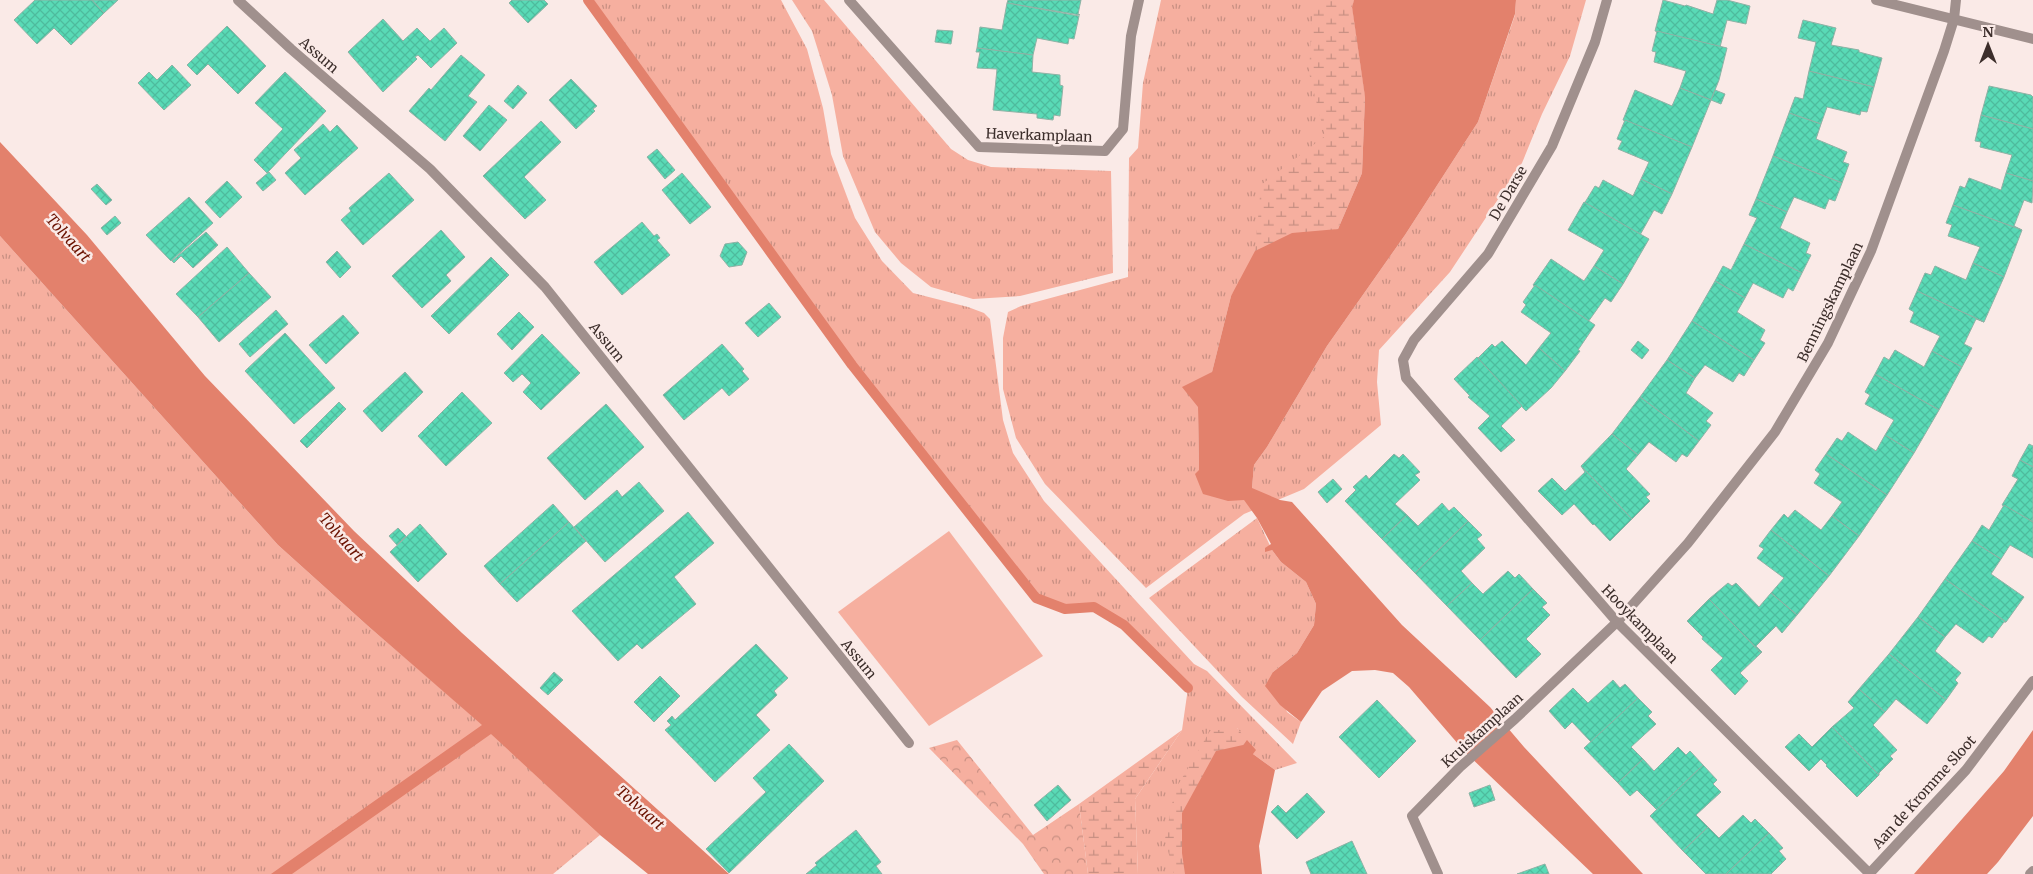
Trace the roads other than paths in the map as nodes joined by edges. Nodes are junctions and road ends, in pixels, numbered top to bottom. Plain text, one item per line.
1 (238, 0) edge
2 (849, 0) edge
3 (1139, 0) edge
4 (1606, 0) edge
5 (1876, 0) edge
6 (1956, 0) edge
7 (1954, 18) junction
8 (2033, 39) edge
9 (1406, 378) joint
10 (1617, 622) junction
11 (2033, 681) edge
12 (909, 743) dead end
13 (2033, 871) edge
14 (1438, 874) edge
15 (1870, 874) edge
16 (2030, 874) edge

1 - 12 street, Assum
2 - 3 street, Haverkamplaan
4 - 9 street, De Darse
5 - 7 street
6 - 7 street, Benningskamplaan
7 - 8 street
7 - 10 street, Benningskamplaan
9 - 10 street, Hooykamplaan
10 - 14 street, Kruiskamplaan
10 - 15 street, Hooykamplaan
11 - 15 street, Aan de Kromme Sloot
13 - 16 street

